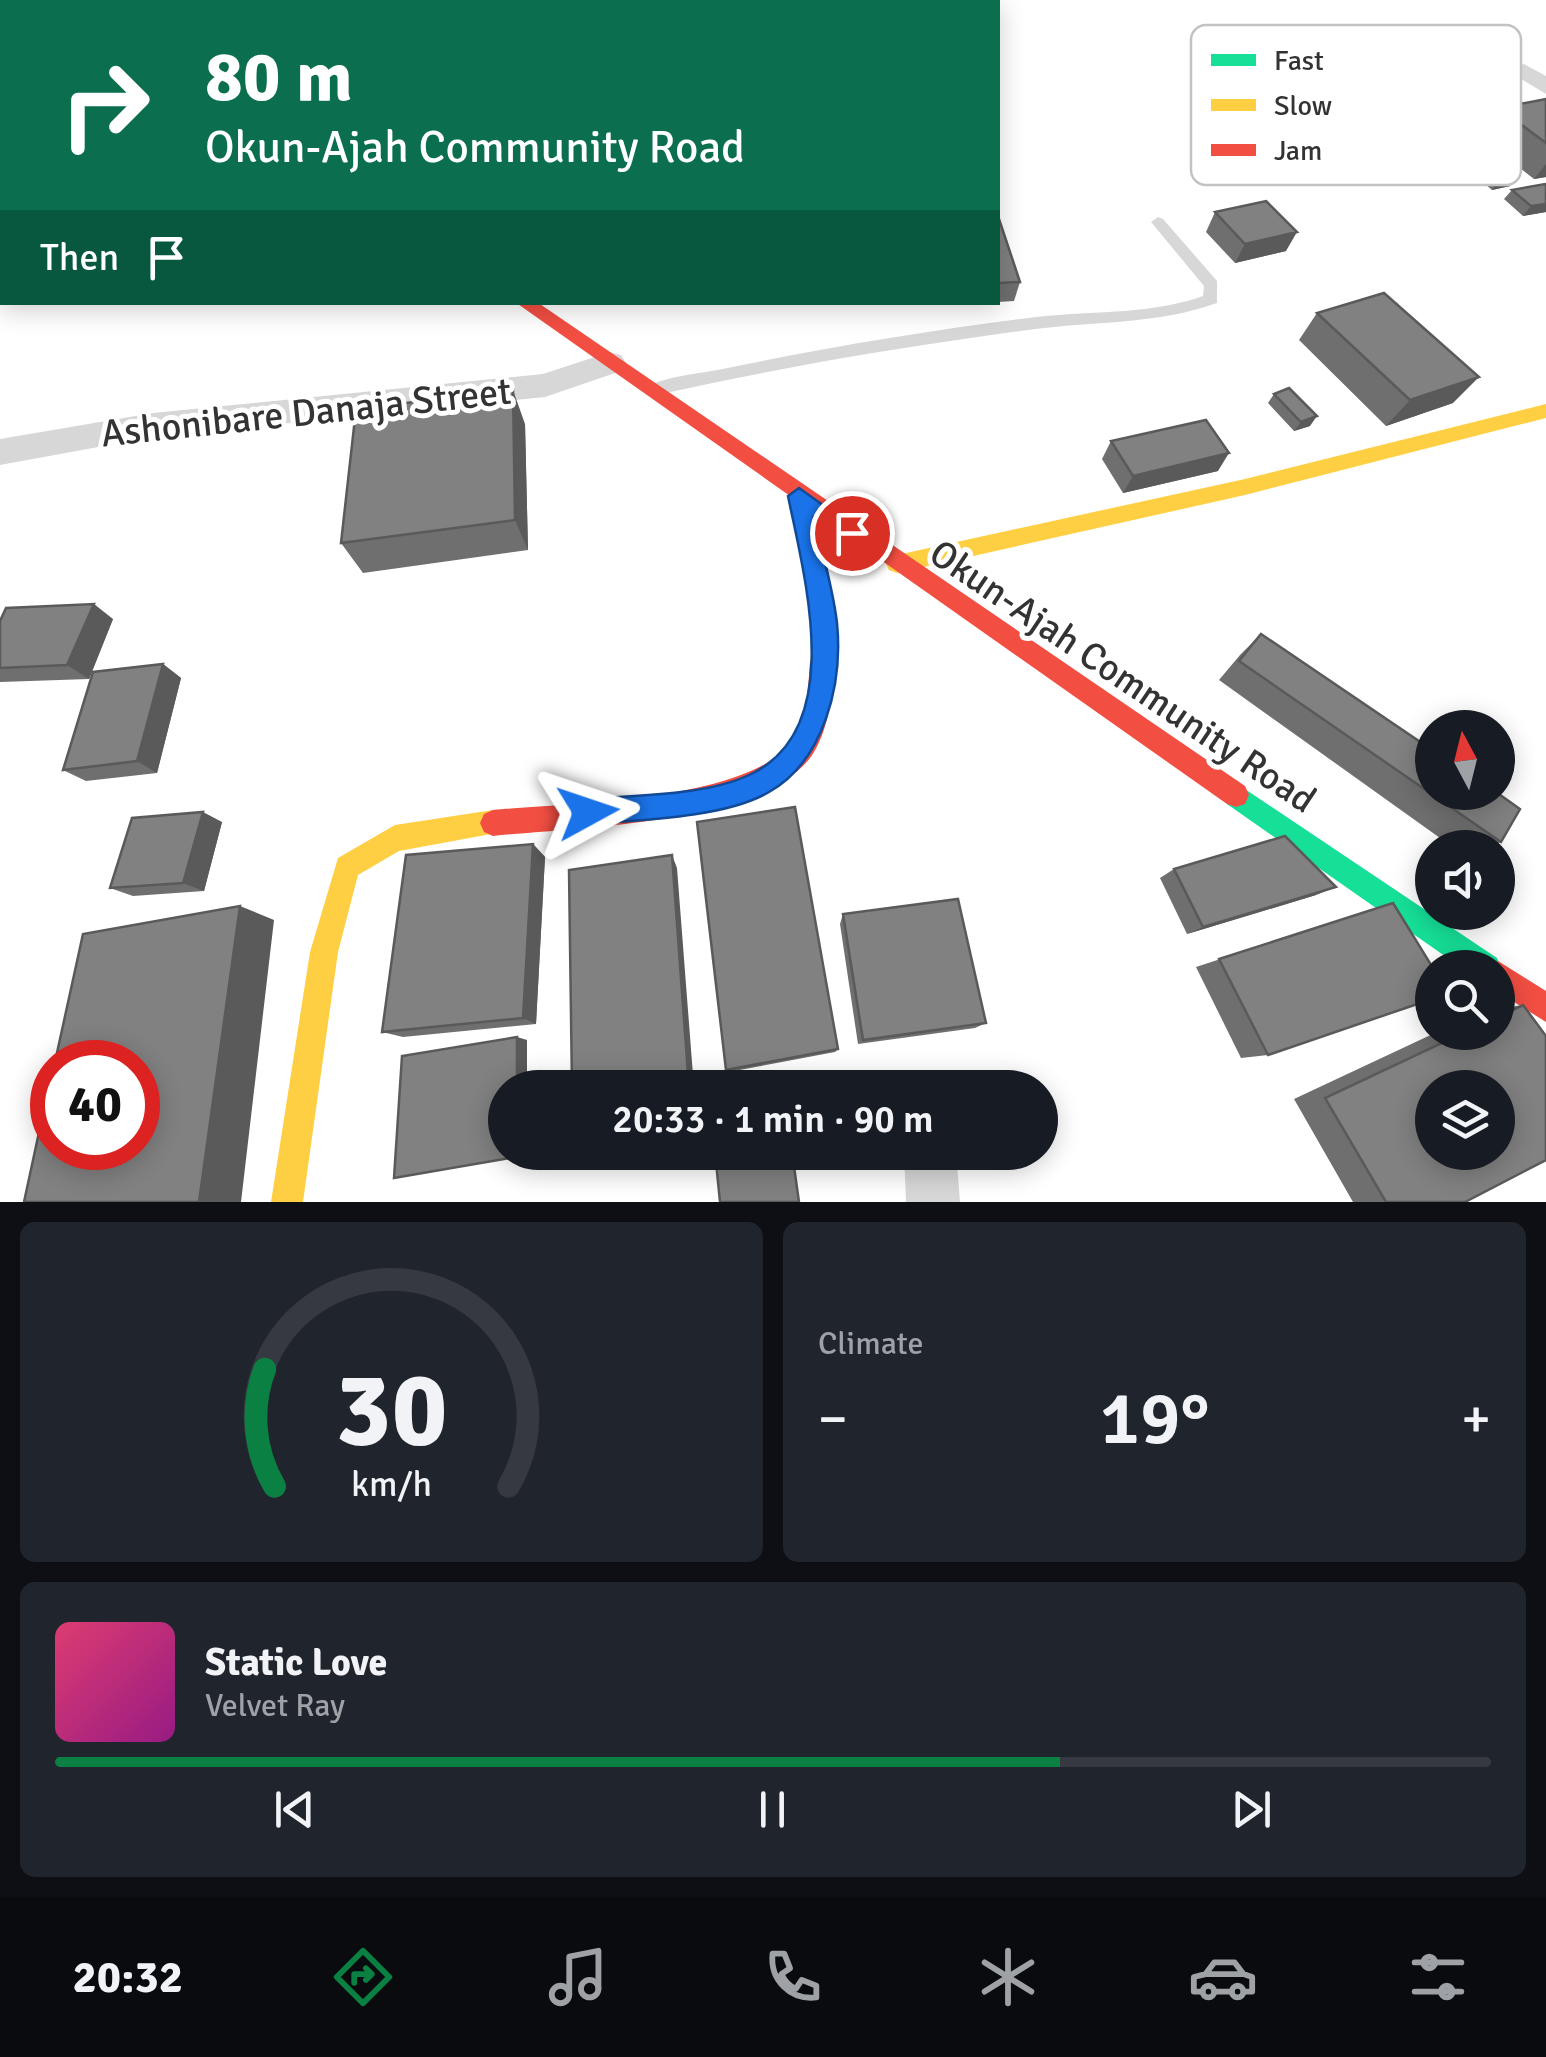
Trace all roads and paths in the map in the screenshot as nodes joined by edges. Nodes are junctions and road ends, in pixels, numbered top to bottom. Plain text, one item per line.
1 (1524, 71) dead end
2 (1546, 87) edge
3 (1158, 222) dead end
4 (528, 305) edge
5 (610, 362) junction
6 (650, 390) junction
7 (1546, 411) edge
8 (0, 452) edge
9 (799, 496) junction
10 (897, 564) junction
11 (1460, 950) edge
12 (1515, 987) edge
13 (1546, 1008) edge
14 (931, 1170) edge
15 (287, 1202) edge
16 (933, 1202) edge

1 - 2 street
3 - 6 lane
4 - 5 street, Okun-Ajah Community Road
5 - 6 street, Okun-Ajah Community Road
5 - 8 street, Ashonibare Danaja Street
6 - 9 street, Okun-Ajah Community Road
7 - 10 street
9 - 10 street, Okun-Ajah Community Road
9 - 15 street
10 - 11 street, Okun-Ajah Community Road
12 - 13 street
14 - 16 street

